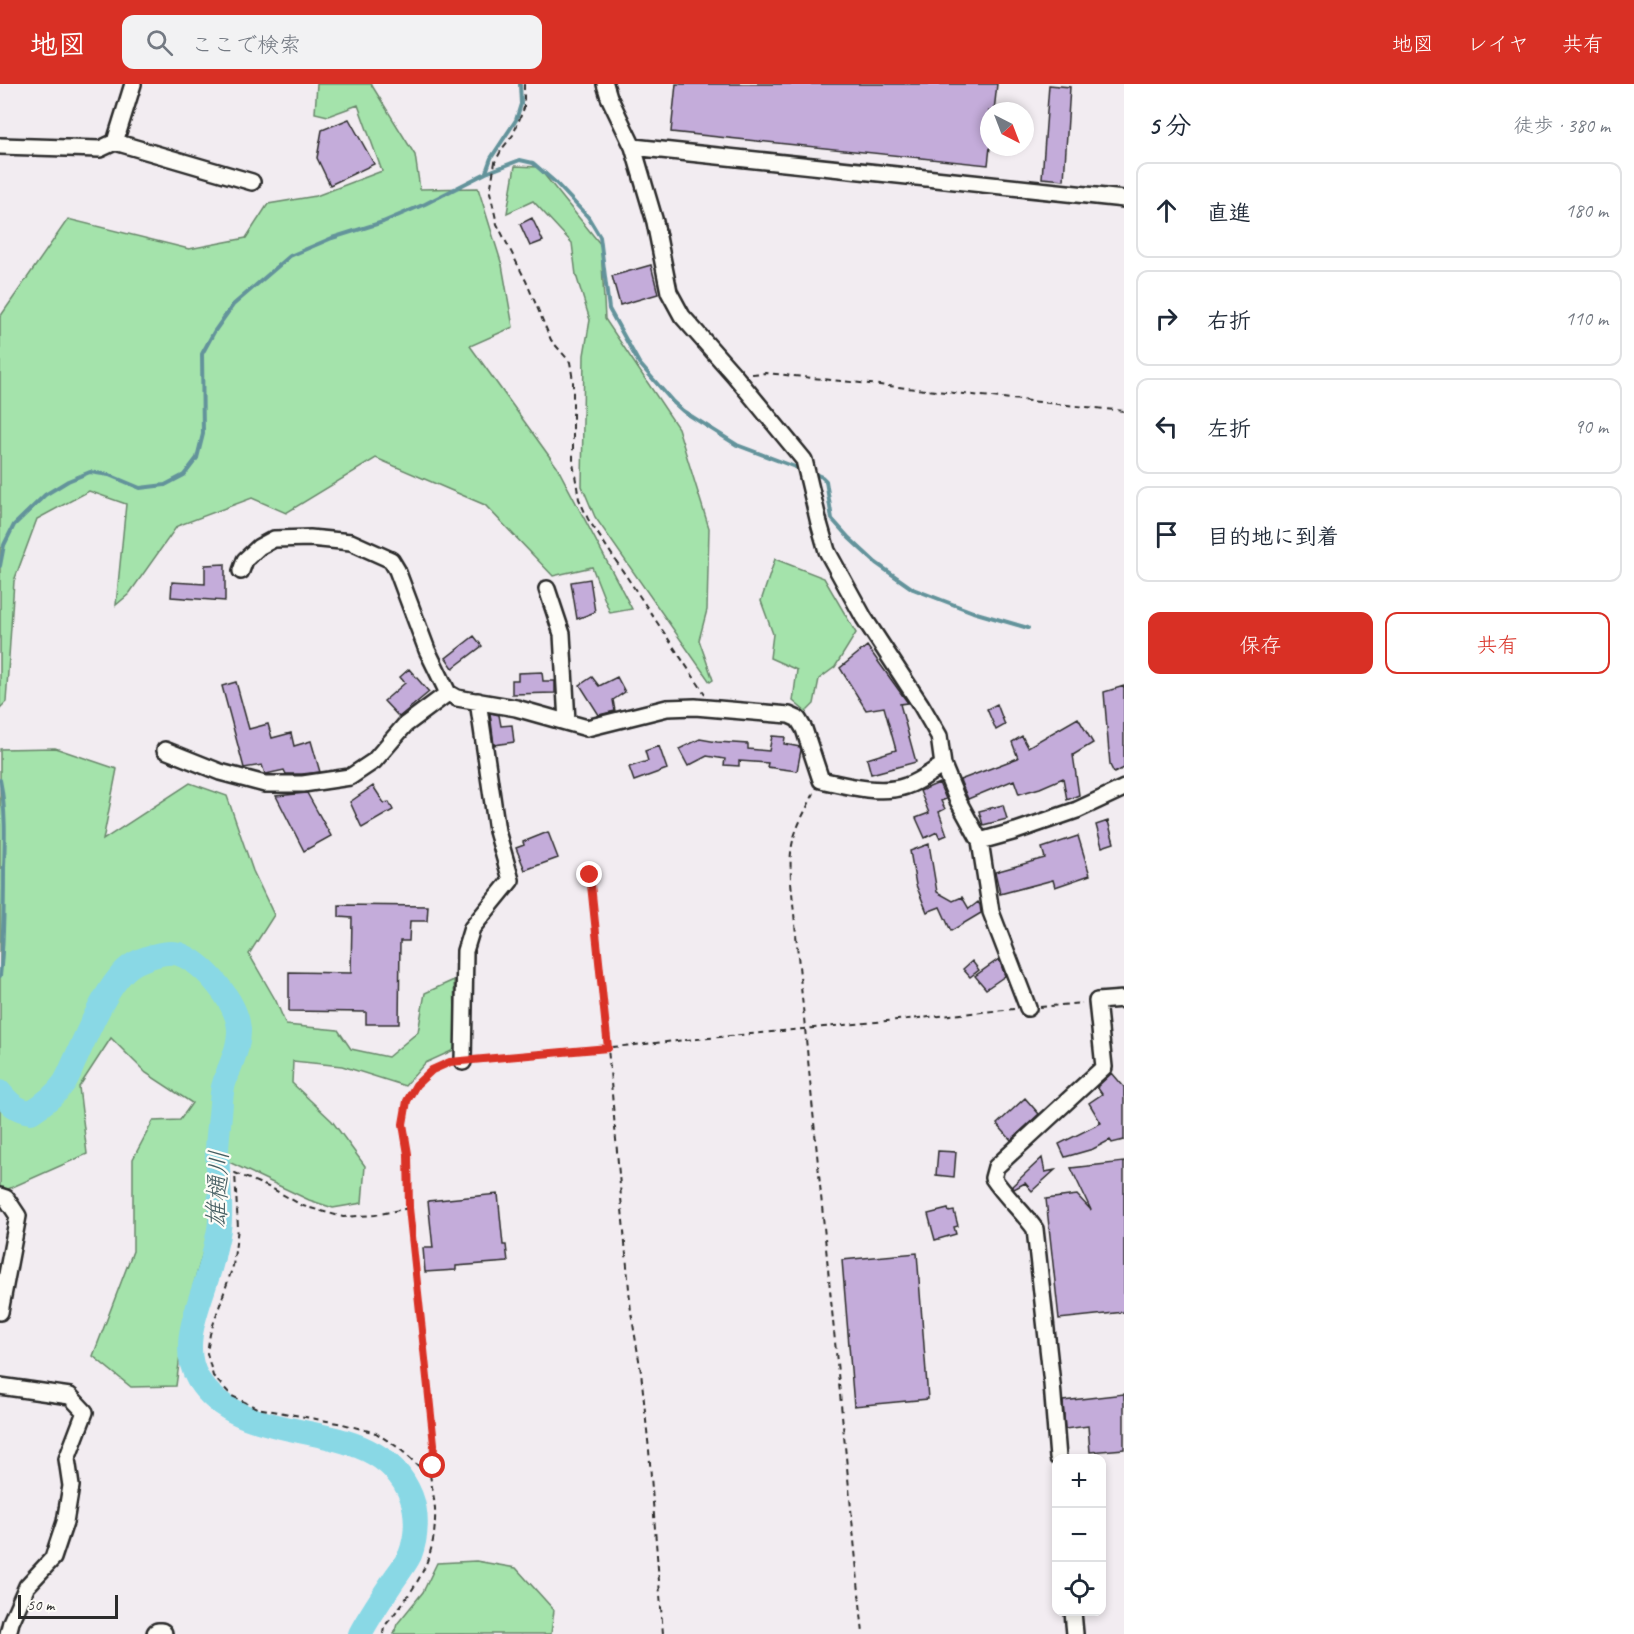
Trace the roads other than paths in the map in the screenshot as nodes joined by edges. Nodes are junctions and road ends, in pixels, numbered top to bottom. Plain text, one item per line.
1 (133, 84) edge
2 (604, 84) edge
3 (115, 142) junction
4 (0, 146) edge
5 (633, 147) junction
6 (252, 182) dead end
7 (1124, 199) edge
8 (241, 571) dead end
9 (547, 589) dead end
10 (448, 693) junction
11 (478, 701) junction
12 (567, 722) junction
13 (165, 750) dead end
14 (943, 765) junction
15 (1124, 788) edge
16 (980, 841) junction
17 (1124, 999) edge
18 (1028, 1008) road end
19 (463, 1062) road end
20 (0, 1196) edge
21 (0, 1312) edge
22 (0, 1386) edge
23 (1058, 1454) edge
24 (1073, 1616) edge
25 (8, 1634) edge
26 (1075, 1634) edge

1 - 3 street
2 - 5 street
3 - 4 street
3 - 6 street
5 - 7 street
5 - 14 street
8 - 10 street
9 - 12 street
10 - 11 street
10 - 13 street
11 - 12 street
11 - 19 street
12 - 14 street
14 - 16 street
15 - 16 street
16 - 18 street
17 - 23 street
20 - 21 street
22 - 25 street
24 - 26 street

